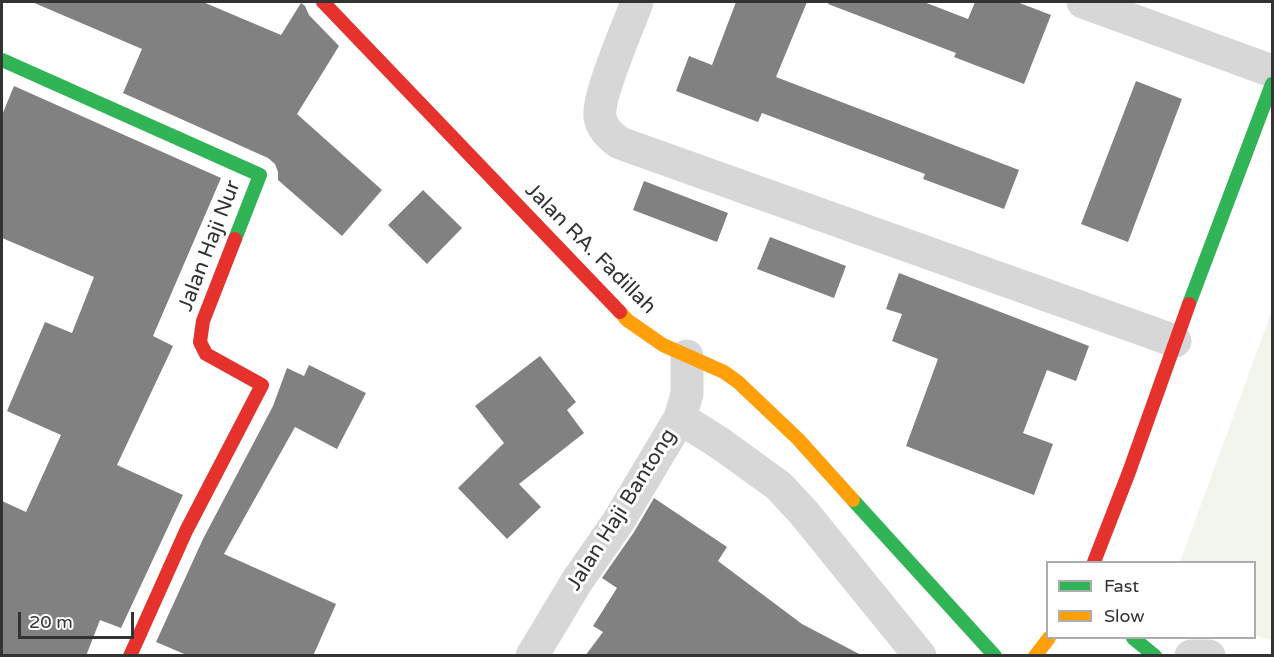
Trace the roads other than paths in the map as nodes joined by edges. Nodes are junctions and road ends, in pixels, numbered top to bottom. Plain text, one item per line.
1 (323, 2) edge
2 (638, 2) edge
3 (1083, 2) edge
4 (2, 60) edge
5 (1272, 71) edge
6 (1272, 84) edge
7 (1175, 341) junction
8 (687, 356) junction
9 (680, 418) junction
10 (1094, 561) edge
11 (1048, 639) edge
12 (1134, 639) edge
13 (907, 650) edge
14 (130, 656) edge
15 (532, 656) edge
16 (995, 656) edge
17 (1035, 656) edge
18 (1155, 656) edge
19 (1191, 656) edge
20 (1209, 656) edge

1 - 8 main road, Jalan RA. Fadillah
2 - 7 street
3 - 5 street
4 - 14 main road, Jalan Haji Nur
6 - 7 main road
7 - 10 main road
8 - 9 street, Jalan Haji Bantong
8 - 16 main road, Jalan RA. Fadillah
9 - 13 street
9 - 15 street, Jalan Haji Bantong
11 - 17 main road
12 - 18 main road
19 - 20 street

